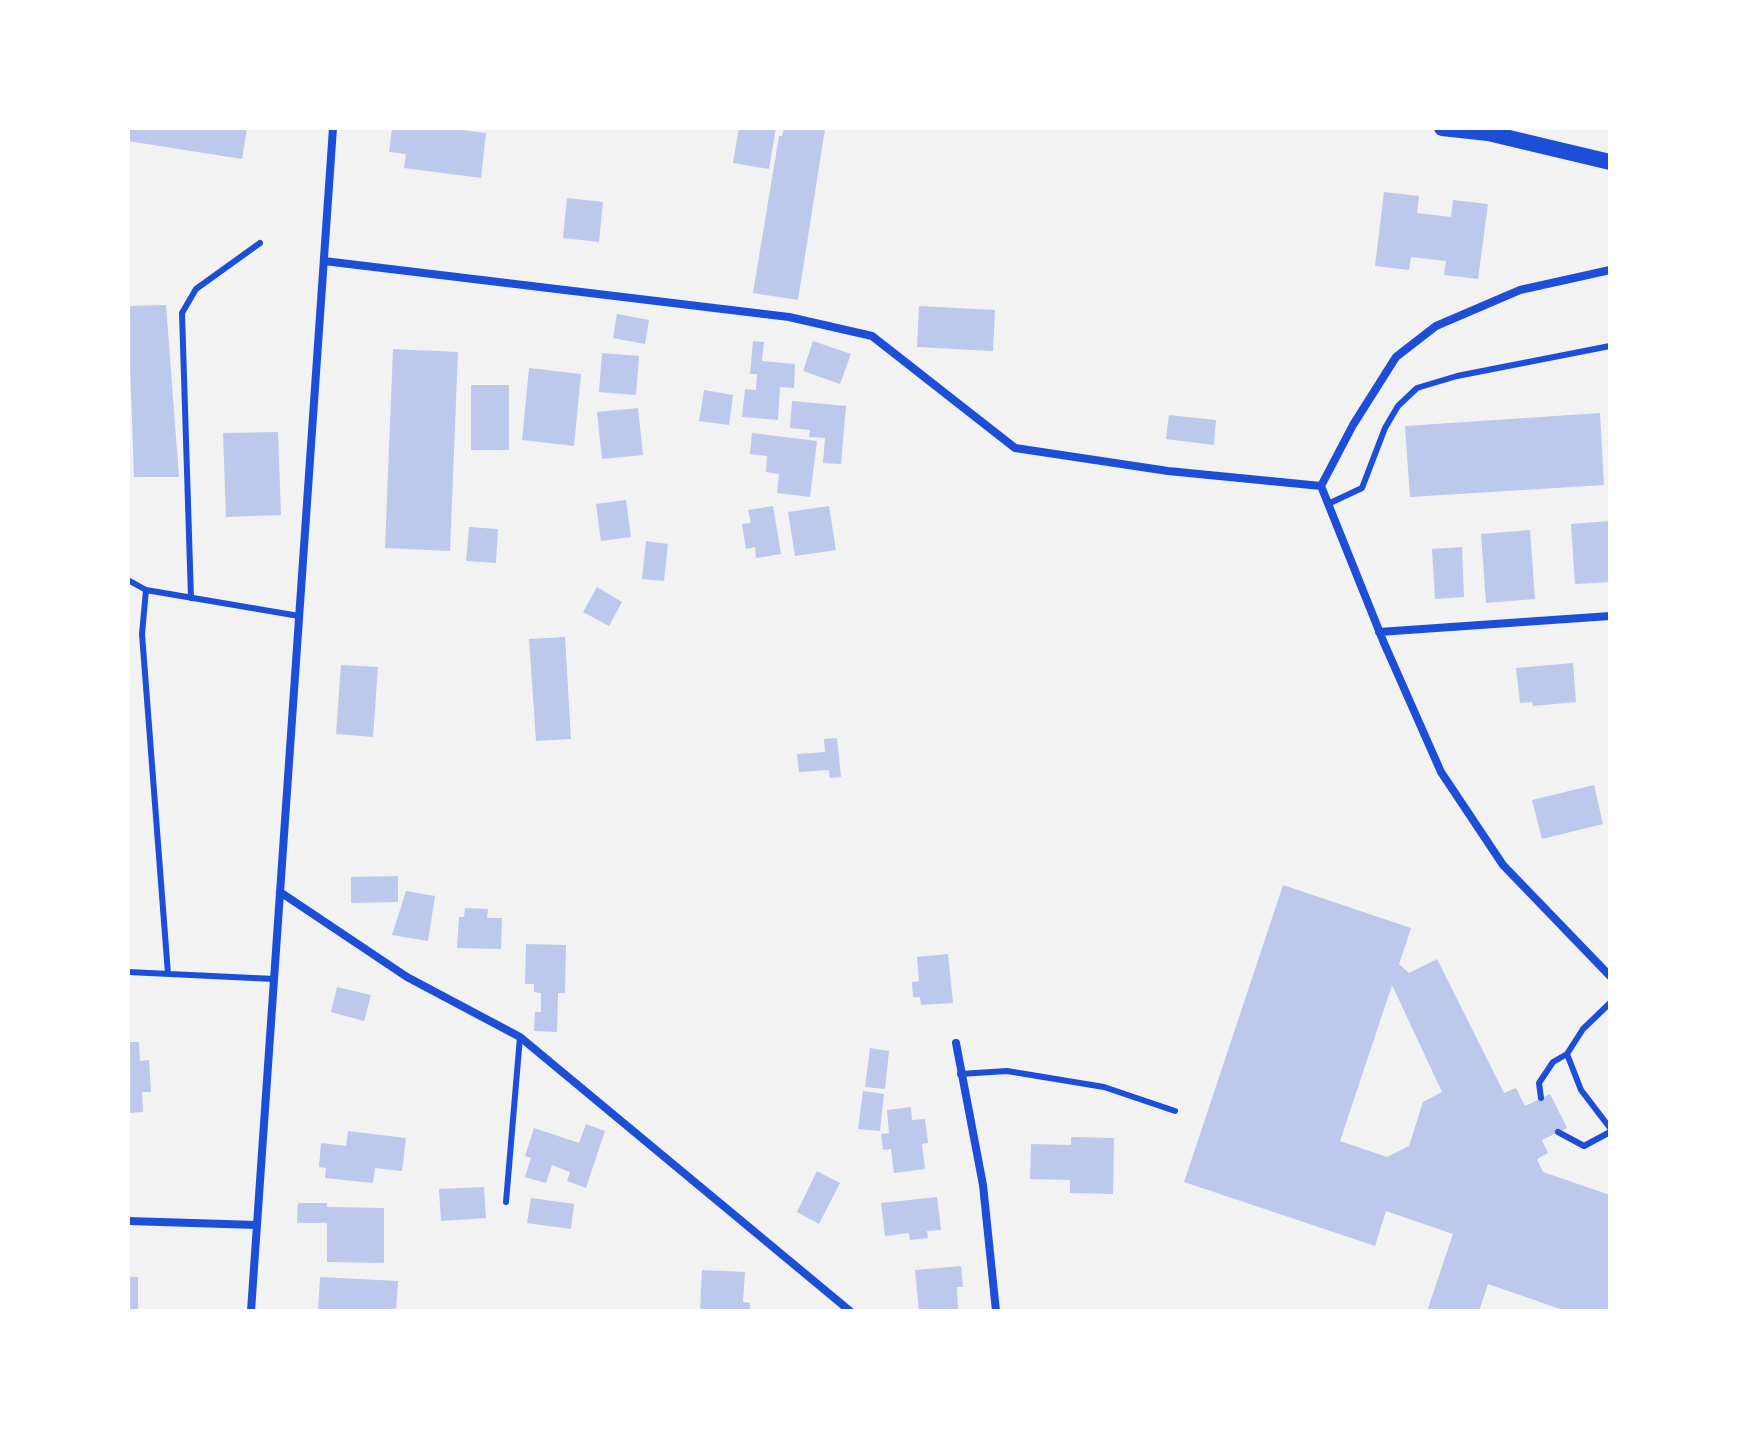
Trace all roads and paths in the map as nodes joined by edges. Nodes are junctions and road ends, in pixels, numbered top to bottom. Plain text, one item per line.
1 (333, 128) edge
2 (1442, 128) edge
3 (1610, 162) edge
4 (260, 243) dead end
5 (324, 261) junction
6 (1610, 270) edge
7 (1610, 346) edge
8 (1321, 486) junction
9 (1328, 504) junction
10 (128, 580) edge
11 (146, 590) junction
12 (191, 598) junction
13 (299, 616) junction
14 (1610, 616) edge
15 (1379, 632) junction
16 (280, 892) junction
17 (128, 972) edge
18 (168, 974) junction
19 (1610, 976) edge
20 (274, 979) junction
21 (1610, 1003) edge
22 (520, 1037) junction
23 (956, 1043) dead end
24 (1567, 1054) junction
25 (960, 1074) junction
26 (1541, 1098) dead end
27 (1175, 1111) dead end
28 (1610, 1130) edge
29 (1558, 1132) dead end
30 (506, 1202) dead end
31 (128, 1221) edge
32 (257, 1225) junction
33 (847, 1310) edge
34 (251, 1311) edge
35 (996, 1311) edge

1 - 5 street
2 - 3 main road
4 - 12 lane
5 - 8 street
5 - 13 street
6 - 8 street
7 - 9 lane
8 - 9 street
9 - 15 street
10 - 11 lane
11 - 12 lane
11 - 18 lane
12 - 13 lane
13 - 16 street
14 - 15 street
15 - 19 street
16 - 20 street
16 - 22 street
17 - 18 lane
18 - 20 lane
20 - 32 street
21 - 24 lane
22 - 30 lane
22 - 33 street
23 - 25 street
24 - 26 lane
24 - 28 lane
25 - 27 lane
25 - 35 street
28 - 29 lane
31 - 32 street
32 - 34 street

